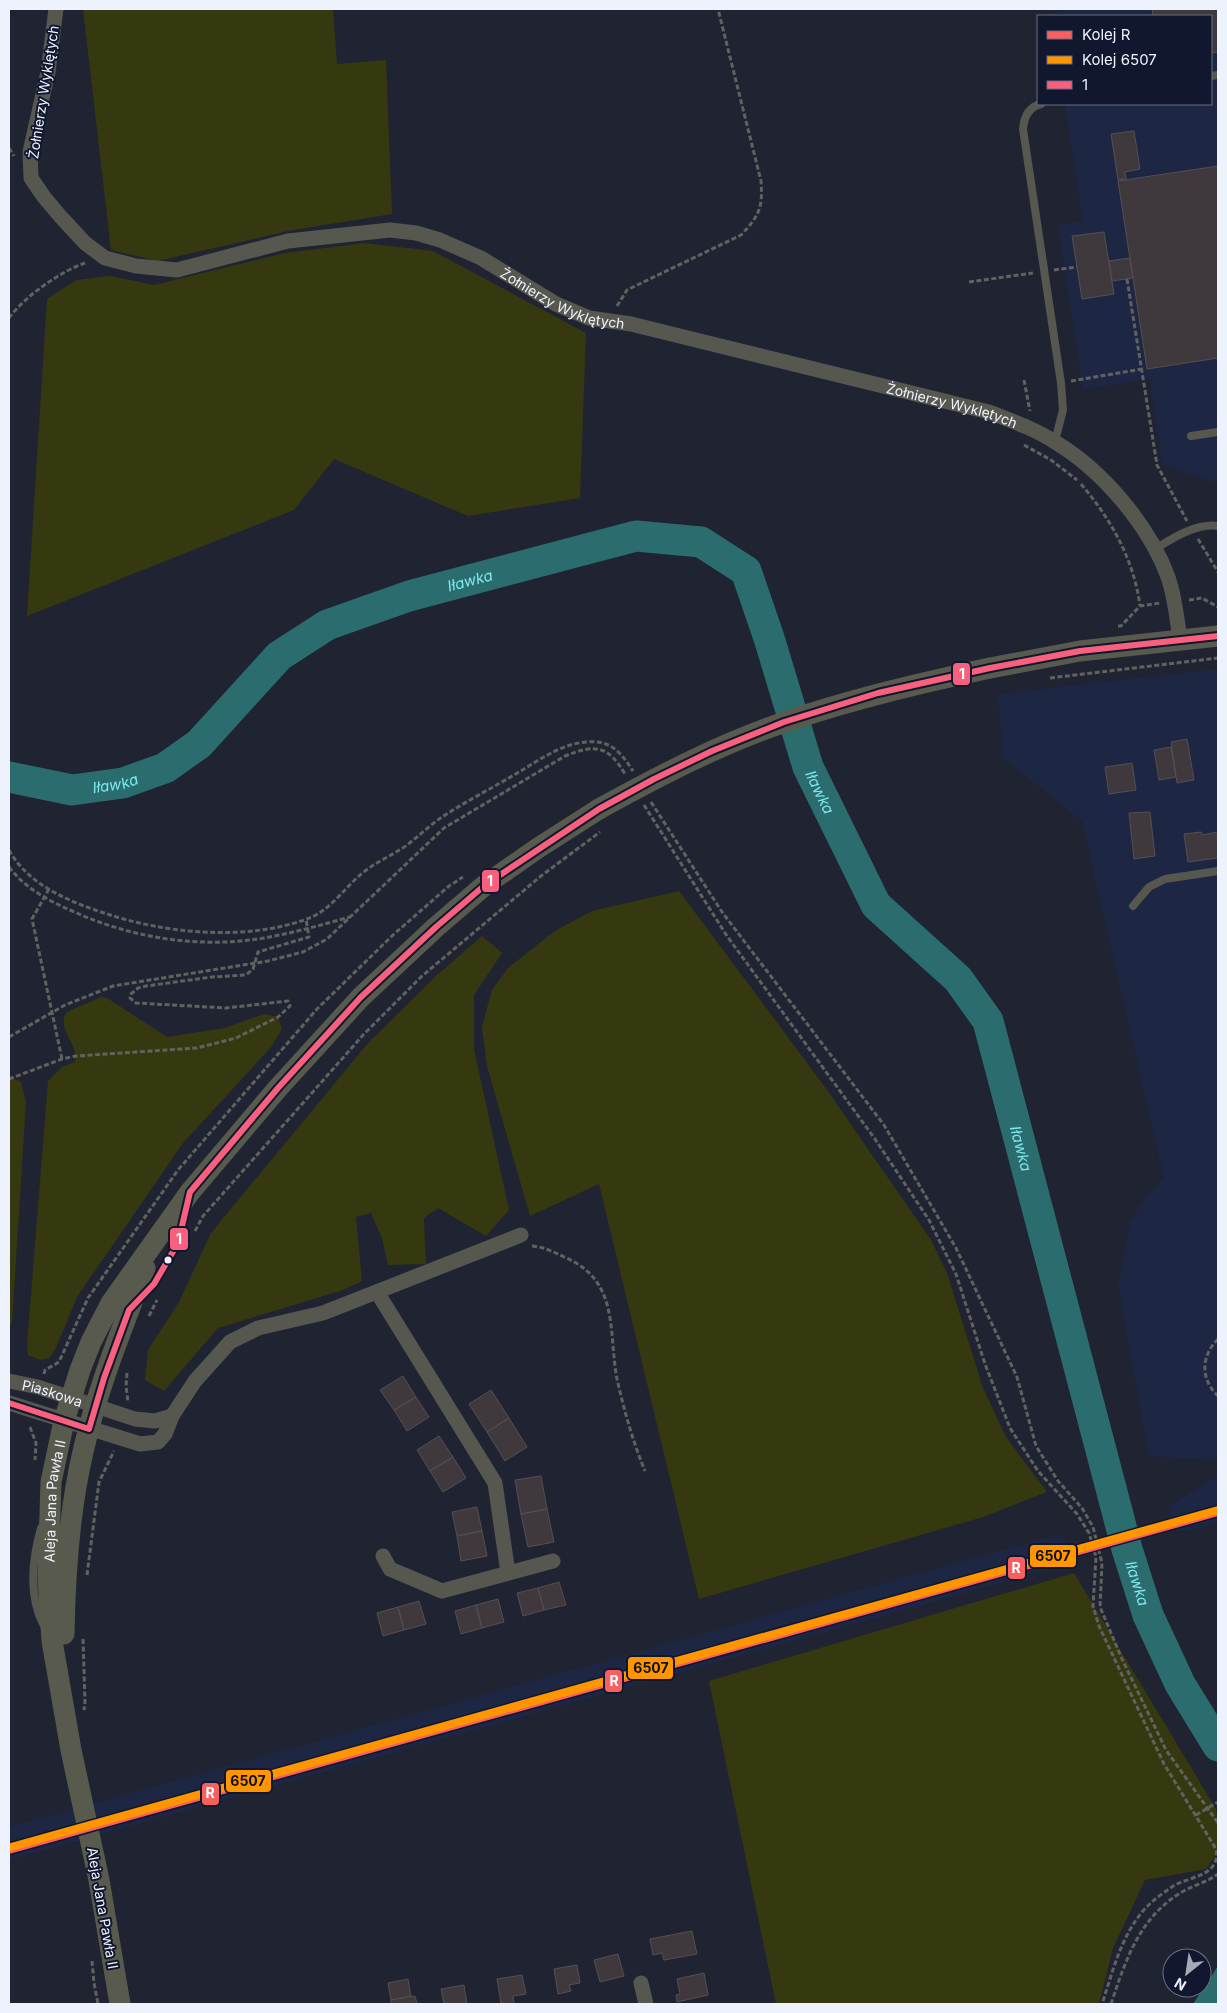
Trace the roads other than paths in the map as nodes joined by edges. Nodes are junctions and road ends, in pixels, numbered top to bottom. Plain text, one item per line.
1 (56, 9) edge
2 (1038, 105) edge
3 (1218, 432) edge
4 (1191, 436) dead end
5 (1055, 441) junction
6 (1218, 526) edge
7 (1155, 549) junction
8 (1218, 636) edge
9 (1180, 640) junction
10 (1218, 871) edge
11 (1133, 906) dead end
12 (190, 1192) junction
13 (521, 1235) dead end
14 (155, 1241) junction
15 (377, 1292) junction
16 (137, 1317) junction
17 (9, 1381) edge
18 (71, 1397) junction
19 (9, 1403) edge
20 (95, 1406) junction
21 (172, 1416) junction
22 (64, 1421) junction
23 (89, 1429) junction
24 (383, 1556) dead end
25 (553, 1561) dead end
26 (508, 1573) junction
27 (62, 1694) junction
28 (641, 1983) dead end
29 (120, 2004) edge
30 (646, 2004) edge

1 - 5 street, Żołnierzy Wyklętych
2 - 5 lane
3 - 4 lane
5 - 7 street, Żołnierzy Wyklętych
6 - 7 lane
7 - 9 street, Żołnierzy Wyklętych
8 - 9 main road, Aleja Jana Pawła II
9 - 12 main road, Aleja Jana Pawła II, bridge
10 - 11 lane
12 - 14 main road, Aleja Jana Pawła II
12 - 16 lane
13 - 15 street, Piaskowa
14 - 16 main road, Aleja Jana Pawła II
14 - 18 main road, Aleja Jana Pawła II
15 - 21 street, Piaskowa
15 - 26 street
16 - 20 main road, Aleja Jana Pawła II
17 - 18 street, Piaskowa
18 - 20 street, Piaskowa
18 - 22 main road, Aleja Jana Pawła II
19 - 22 street, Piaskowa
20 - 21 street, Piaskowa
20 - 23 main road, Aleja Jana Pawła II
21 - 23 street, Piaskowa
22 - 23 street, Piaskowa
22 - 27 main road, Aleja Jana Pawła II
23 - 27 main road, Aleja Jana Pawła II
24 - 26 street
25 - 26 street
27 - 29 main road, Aleja Jana Pawła II
28 - 30 street

